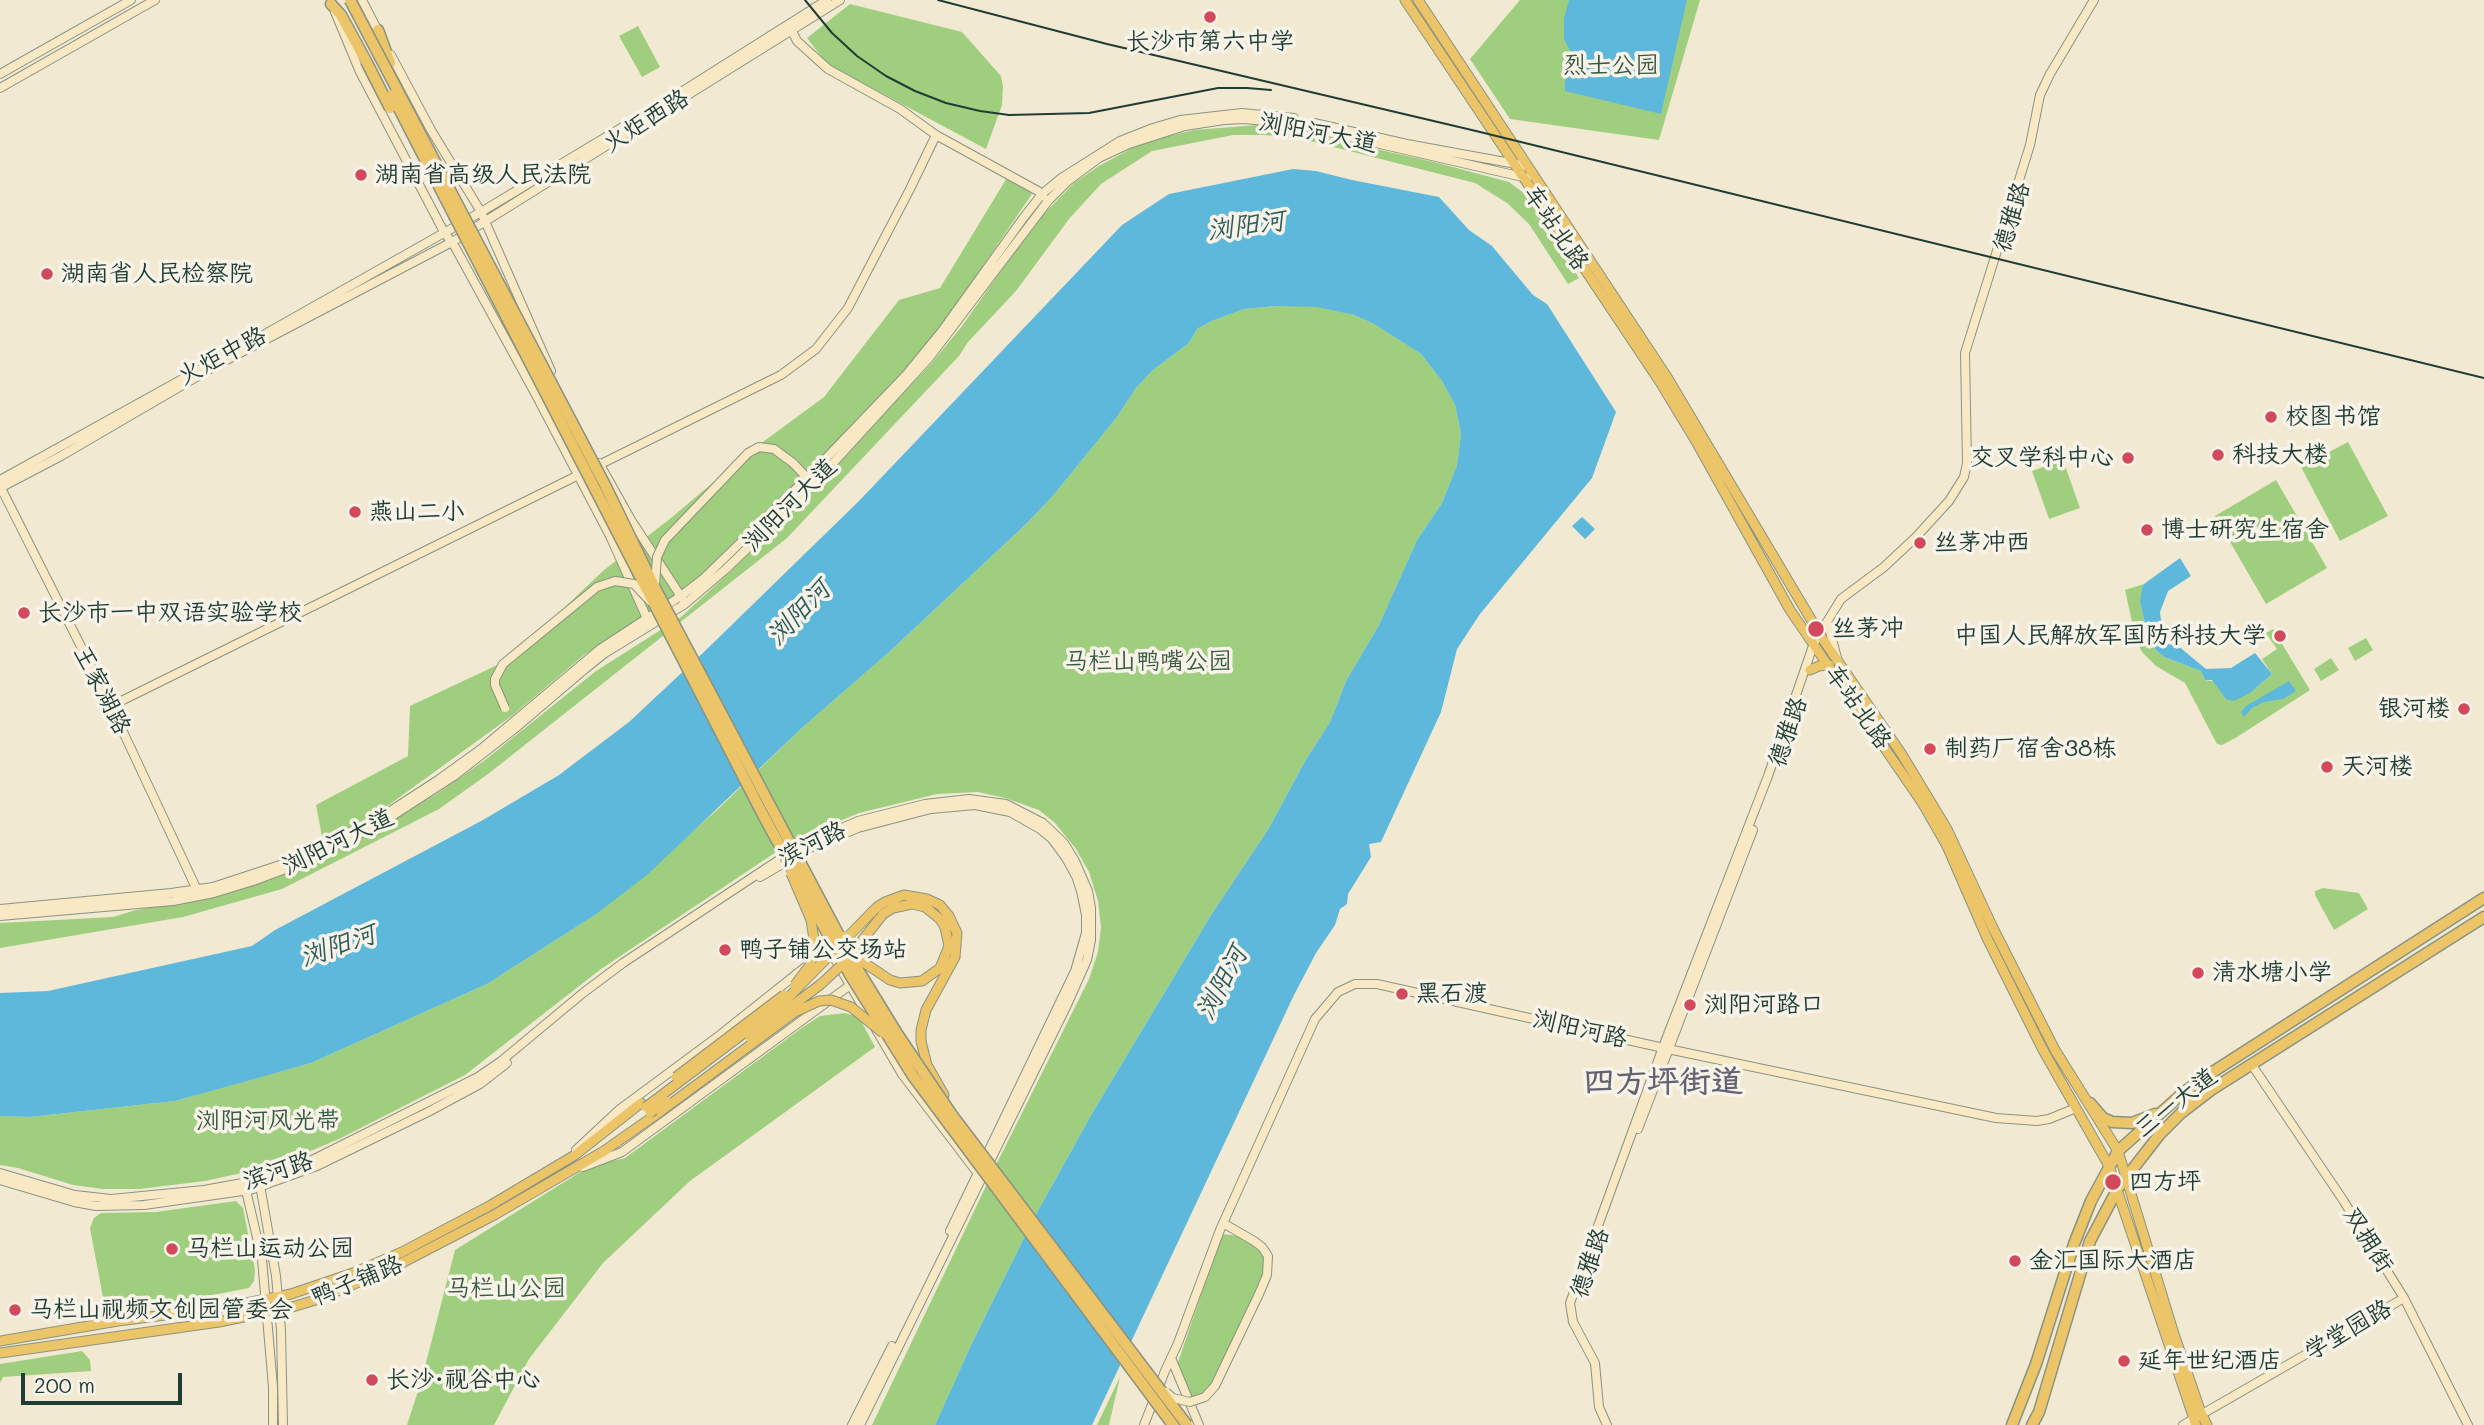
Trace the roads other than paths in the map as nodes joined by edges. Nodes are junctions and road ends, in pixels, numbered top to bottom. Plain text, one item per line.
1 (131, 0) edge
2 (155, 0) edge
3 (350, 0) edge
4 (362, 0) edge
5 (827, 0) edge
6 (840, 0) edge
7 (1405, 0) edge
8 (1418, 0) edge
9 (2095, 0) edge
10 (334, 1) edge
11 (790, 28) junction
12 (378, 30) junction
13 (0, 74) edge
14 (0, 88) edge
15 (936, 135) junction
16 (1514, 162) junction
17 (1527, 166) junction
18 (1521, 176) junction
19 (1536, 182) junction
20 (1045, 197) junction
21 (481, 212) junction
22 (484, 221) junction
23 (444, 232) junction
24 (467, 233) junction
25 (452, 242) junction
26 (601, 466) junction
27 (579, 477) junction
28 (0, 480) edge
29 (810, 481) junction
30 (0, 487) edge
31 (655, 588) junction
32 (683, 600) junction
33 (653, 605) junction
34 (649, 623) junction
35 (1828, 624) junction
36 (1818, 641) junction
37 (1834, 663) junction
38 (1810, 670) junction
39 (111, 706) junction
40 (516, 724) junction
41 (786, 859) junction
42 (803, 866) junction
43 (198, 893) junction
44 (2484, 898) edge
45 (0, 909) edge
46 (0, 916) edge
47 (2484, 917) edge
48 (828, 949) junction
49 (849, 986) junction
50 (890, 1041) junction
51 (1666, 1048) junction
52 (2252, 1065) junction
53 (2090, 1103) junction
54 (646, 1108) junction
55 (2076, 1108) junction
56 (2161, 1112) junction
57 (961, 1128) junction
58 (2118, 1151) junction
59 (563, 1163) junction
60 (580, 1165) junction
61 (984, 1166) junction
62 (2109, 1166) junction
63 (570, 1171) junction
64 (0, 1172) edge
65 (979, 1175) junction
66 (2127, 1176) junction
67 (0, 1180) edge
68 (260, 1184) junction
69 (245, 1187) junction
70 (2118, 1188) junction
71 (1223, 1223) junction
72 (278, 1296) junction
73 (2404, 1298) junction
74 (266, 1299) junction
75 (279, 1309) junction
76 (267, 1312) junction
77 (0, 1341) edge
78 (0, 1353) edge
79 (1171, 1358) junction
80 (1153, 1381) junction
81 (2197, 1419) edge
82 (273, 1425) edge
83 (283, 1425) edge
84 (852, 1425) edge
85 (860, 1425) edge
86 (1144, 1425) edge
87 (1174, 1425) edge
88 (1186, 1425) edge
89 (1199, 1425) edge
90 (1608, 1425) edge
91 (2012, 1425) edge
92 (2032, 1425) edge
93 (2183, 1425) edge
94 (2207, 1425) edge
95 (2468, 1425) edge

1 - 13 street
2 - 14 street
3 - 24 highway, bridge
4 - 12 street
5 - 11 street, 火炬西路
6 - 11 street, 火炬西路
7 - 16 main road, 车站北路
8 - 17 main road, 车站北路
9 - 35 street, 德雅路
9 - 36 street, 德雅路
10 - 23 street
10 - 24 highway, bridge
10 - 24 highway, bridge
11 - 15 street
11 - 21 street, 火炬西路
11 - 22 street, 火炬西路
12 - 21 street
12 - 24 highway, bridge
15 - 20 street
15 - 26 street
16 - 17 street, 浏阳河大道
16 - 18 main road, 车站北路
16 - 20 street, 浏阳河大道
17 - 19 main road, 车站北路
18 - 19 street, 浏阳河大道
18 - 20 street, 浏阳河大道
18 - 36 main road, 车站北路
19 - 36 main road, 车站北路
20 - 29 street, 浏阳河大道
21 - 22 street
21 - 23 street, 火炬西路
22 - 25 street, 火炬西路
22 - 26 street
23 - 25 street
23 - 28 street, 火炬中路
24 - 31 highway, bridge
24 - 33 highway, bridge
25 - 27 street
25 - 30 street, 火炬西路
26 - 27 street
26 - 32 street
27 - 34 street
27 - 39 street
29 - 31 street, bridge
29 - 32 street, 浏阳河大道
30 - 39 street, 王家湖路
31 - 42 highway, bridge
32 - 34 street, 浏阳河大道
33 - 40 street, bridge
33 - 41 highway, bridge
34 - 40 street, 浏阳河大道
35 - 36 street, 德雅路
35 - 37 street
36 - 37 main road, 车站北路
36 - 38 street, 德雅路
36 - 51 street, 德雅路
37 - 38 main road
37 - 53 main road, 车站北路
37 - 55 main road, 车站北路
38 - 51 street, 德雅路
39 - 43 street, 王家湖路
40 - 43 street, 浏阳河大道
41 - 48 street
41 - 50 highway, bridge
41 - 54 main road, bridge
41 - 61 street
41 - 61 street, 滨河路
41 - 68 street, 滨河路
42 - 54 main road, bridge
42 - 57 highway, bridge
43 - 45 street, 浏阳河大道
43 - 46 street, 浏阳河大道
44 - 56 highway, 三一大道
47 - 52 highway, 三一大道
48 - 49 street
48 - 59 street, 鸭子铺路
49 - 63 street, 鸭子铺路
49 - 65 street
50 - 60 main road, 鸭子铺路, bridge
50 - 87 highway, bridge
51 - 55 street, 浏阳河路
51 - 71 street, 浏阳河路
51 - 90 street, 德雅路
51 - 90 street, 德雅路
52 - 66 highway, 三一大道
52 - 73 street, 双拥街
53 - 56 highway
53 - 58 main road, 车站北路
54 - 57 main road, bridge
54 - 59 main road, 鸭子铺路
54 - 60 main road
55 - 62 main road, 车站北路
56 - 58 highway, 三一大道
57 - 80 highway, bridge
58 - 62 highway, 三一大道
58 - 66 main road, 车站北路
59 - 72 main road, 鸭子铺路
60 - 63 main road, 鸭子铺路
61 - 65 street, 滨河路
62 - 70 main road, 车站北路
62 - 91 highway, 三一大道
63 - 75 main road, 鸭子铺路
64 - 69 street, 滨河路
65 - 84 street, 滨河路
65 - 85 street, 滨河路
66 - 70 highway, 三一大道
66 - 81 main road, 车站北路
67 - 69 street, 滨河路
68 - 69 street, 滨河路
68 - 72 street
69 - 74 street
70 - 81 main road, 车站北路
70 - 92 highway, 三一大道
71 - 79 street
71 - 80 street, bridge
72 - 74 main road, 鸭子铺路
72 - 75 street
73 - 81 street, 学堂园路
73 - 95 street, 双拥街
74 - 76 street
74 - 77 main road, 鸭子铺路
75 - 76 main road, 鸭子铺路
75 - 83 street
76 - 78 main road, 鸭子铺路
76 - 82 street
79 - 86 street
79 - 89 street
80 - 88 highway, bridge
81 - 93 street, 学堂园路
81 - 94 main road, 车站北路

